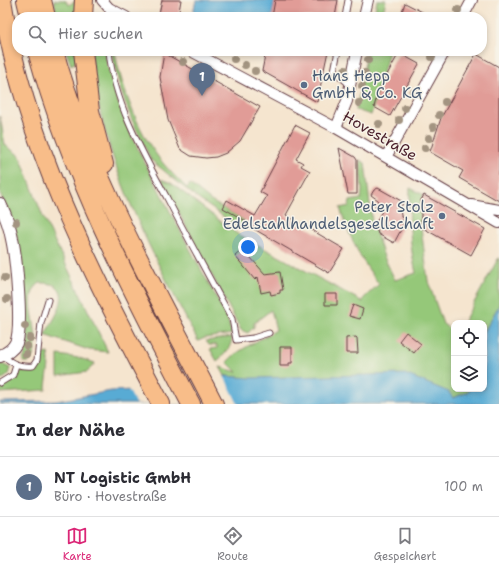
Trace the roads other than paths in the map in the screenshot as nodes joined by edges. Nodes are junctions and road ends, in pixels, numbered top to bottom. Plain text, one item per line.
1 (26, 0) edge
2 (42, 0) edge
3 (84, 0) edge
4 (102, 0) edge
5 (348, 0) edge
6 (368, 0) edge
7 (472, 0) edge
8 (2, 3) edge
9 (29, 12) edge
10 (45, 12) edge
11 (83, 12) edge
12 (108, 12) edge
13 (346, 12) edge
14 (365, 12) edge
15 (466, 12) edge
16 (12, 53) edge
17 (13, 56) edge
18 (39, 56) edge
19 (56, 56) edge
20 (84, 56) edge
21 (109, 56) edge
22 (200, 56) edge
23 (337, 56) edge
24 (357, 56) edge
25 (442, 56) edge
26 (350, 86) junction
27 (336, 128) junction
28 (386, 156) junction
29 (0, 204) edge
30 (469, 204) junction
31 (499, 210) edge
32 (118, 217) junction
33 (4, 222) edge
34 (499, 223) edge
35 (48, 300) dead end
36 (269, 333) dead end
37 (1, 356) edge
38 (16, 365) junction
39 (0, 384) edge
40 (160, 404) edge
41 (191, 404) edge
42 (214, 404) edge

1 - 9 highway
2 - 10 highway
3 - 11 highway
4 - 12 street
5 - 13 lane
6 - 14 street
7 - 15 street
8 - 16 highway
17 - 40 highway
18 - 41 highway
19 - 32 highway
20 - 32 highway
21 - 36 lane
22 - 27 street, Hovestraße
23 - 26 lane
24 - 26 street
25 - 28 street
26 - 27 street
27 - 28 street, Hovestraße
28 - 30 street, Hovestraße
29 - 33 street
30 - 31 street, Hovestraße
30 - 34 street, Hovestraße
32 - 42 highway
33 - 37 street
35 - 38 lane
37 - 38 lane
38 - 39 lane

